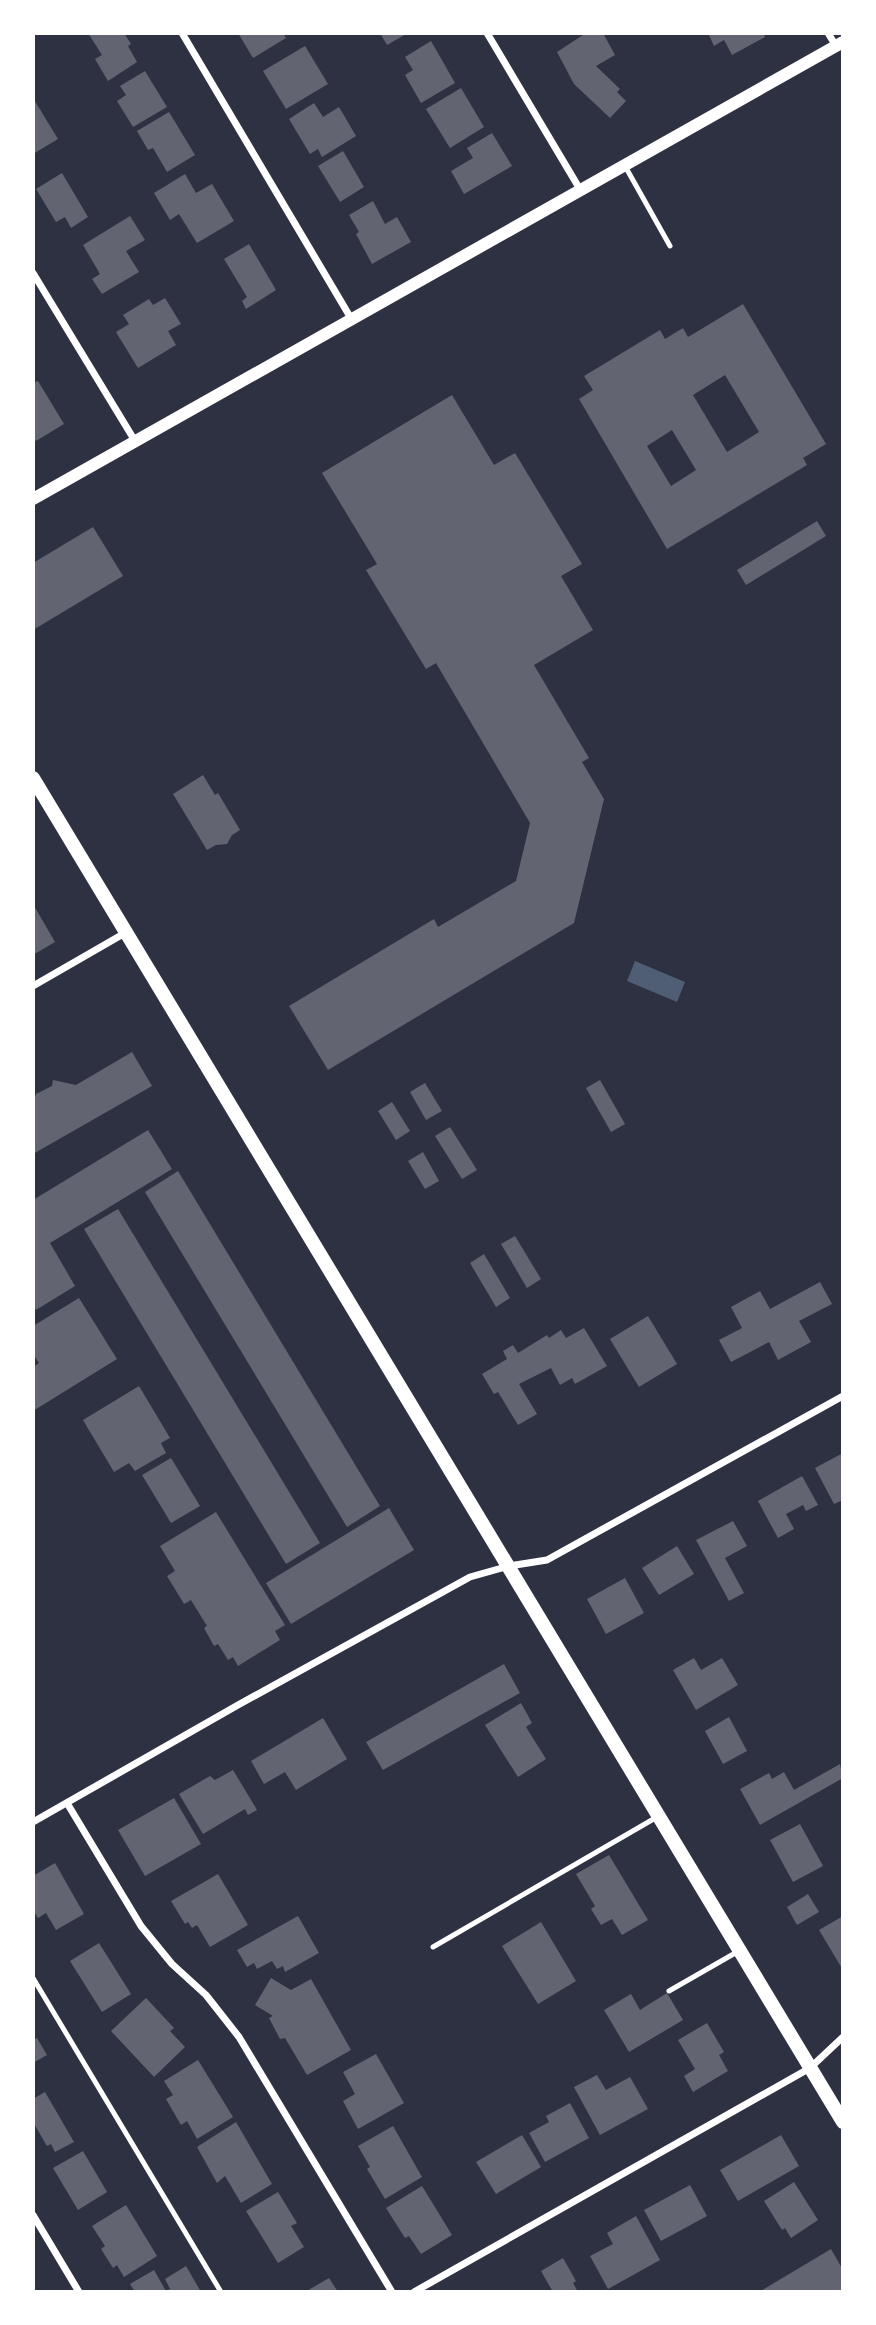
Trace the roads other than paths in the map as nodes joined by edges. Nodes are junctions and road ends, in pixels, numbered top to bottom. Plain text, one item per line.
1 (182, 33) edge
2 (487, 33) edge
3 (828, 33) edge
4 (839, 44) edge
5 (625, 166) junction
6 (581, 191) junction
7 (670, 246) dead end
8 (33, 273) edge
9 (352, 320) junction
10 (135, 441) junction
11 (33, 499) edge
12 (33, 778) edge
13 (125, 933) junction
14 (33, 986) edge
15 (843, 1396) edge
16 (509, 1566) junction
17 (66, 1804) junction
18 (659, 1815) junction
19 (33, 1822) edge
20 (433, 1947) dead end
21 (740, 1951) junction
22 (33, 1978) edge
23 (669, 1991) dead end
24 (843, 2036) edge
25 (810, 2068) junction
26 (843, 2122) edge
27 (33, 2215) edge
28 (79, 2292) edge
29 (221, 2292) edge
30 (392, 2292) edge
31 (414, 2292) edge

1 - 9 street
2 - 6 street
3 - 4 street
4 - 5 street
5 - 6 street
5 - 7 lane
6 - 9 street
8 - 10 street
9 - 10 street
10 - 11 street
12 - 13 main road
13 - 14 street
13 - 16 main road
15 - 16 street
16 - 17 street
16 - 18 main road
17 - 19 street
17 - 30 street
18 - 20 lane
18 - 21 main road
21 - 23 lane
21 - 25 main road
22 - 29 lane
24 - 25 street
25 - 26 main road
25 - 31 street
27 - 28 street

